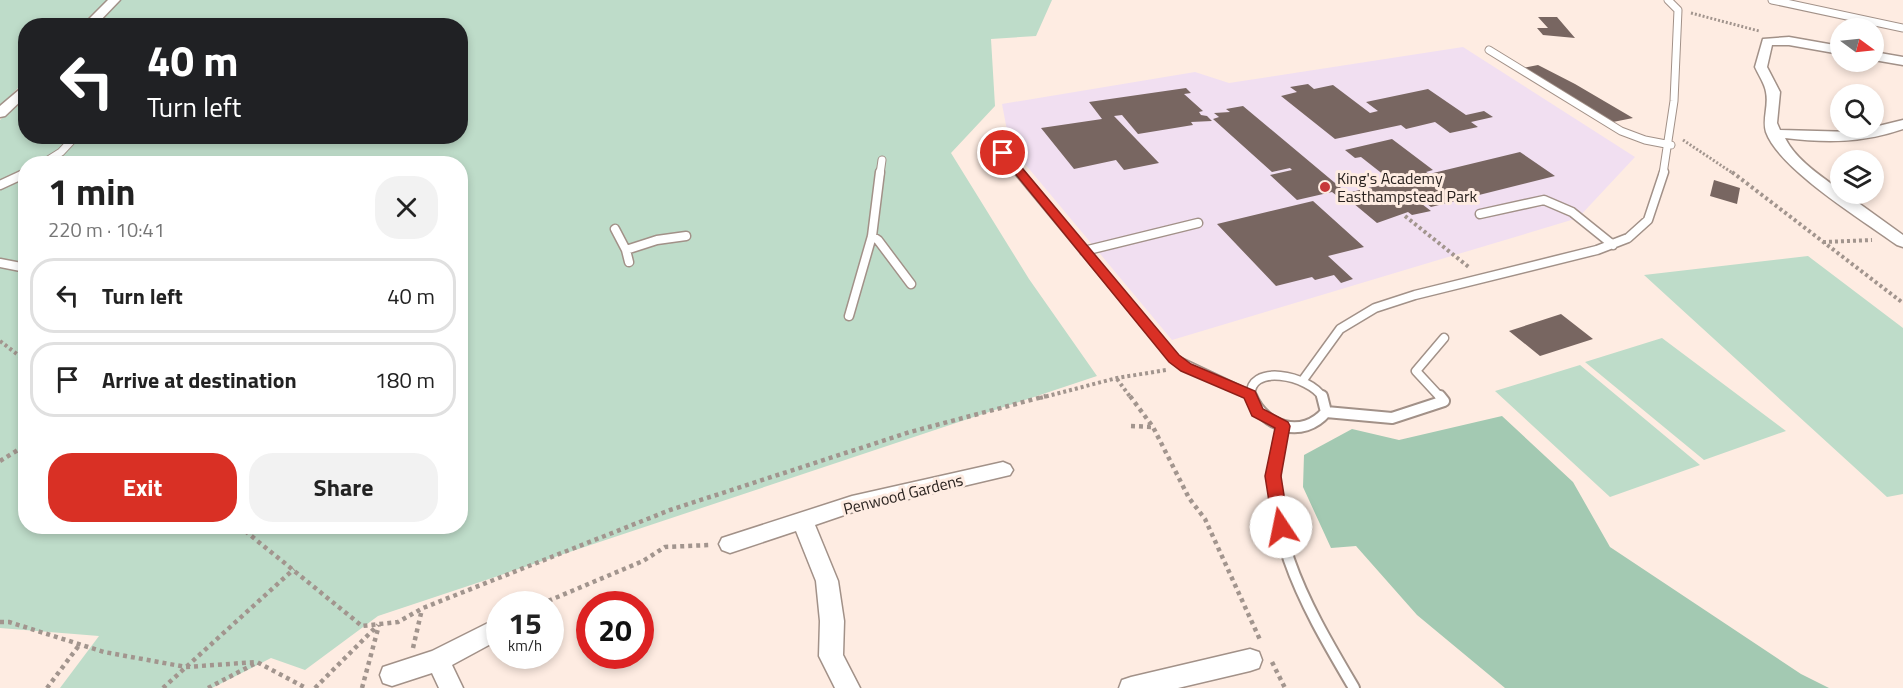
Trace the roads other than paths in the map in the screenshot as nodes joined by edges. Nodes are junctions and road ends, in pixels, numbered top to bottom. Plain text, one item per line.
1 (114, 0) edge
2 (1772, 0) edge
3 (1673, 1) edge
4 (96, 18) edge
5 (1903, 28) edge
6 (1830, 48) edge
7 (1489, 50) dead end
8 (1884, 58) edge
9 (1903, 61) edge
10 (18, 95) edge
11 (0, 113) edge
12 (1903, 124) edge
13 (1773, 133) junction
14 (1671, 141) junction
15 (68, 144) edge
16 (1003, 153) dead end
17 (55, 156) edge
18 (882, 160) dead end
19 (18, 177) edge
20 (0, 185) edge
21 (1480, 214) dead end
22 (1198, 223) dead end
23 (615, 229) dead end
24 (1898, 234) edge
25 (686, 236) dead end
26 (872, 236) junction
27 (1613, 245) junction
28 (626, 250) junction
29 (1084, 251) junction
30 (628, 262) dead end
31 (0, 263) edge
32 (18, 266) edge
33 (911, 284) dead end
34 (849, 316) dead end
35 (1444, 338) dead end
36 (1303, 380) junction
37 (1250, 395) junction
38 (1326, 412) junction
39 (1282, 426) junction
40 (1003, 470) dead end
41 (803, 521) junction
42 (730, 544) road end
43 (486, 634) edge
44 (1262, 656) road end
45 (438, 660) junction
46 (400, 672) road end
47 (451, 688) edge
48 (848, 688) edge
49 (1131, 688) edge
50 (1354, 688) edge

1 - 4 street
2 - 5 lane
3 - 14 lane
6 - 13 street
7 - 14 lane
8 - 9 street
10 - 11 street
12 - 13 street
13 - 24 street
14 - 27 lane
15 - 17 lane
16 - 29 lane
18 - 26 lane
19 - 20 lane
21 - 27 lane
22 - 29 lane
23 - 28 lane
25 - 28 lane
26 - 33 lane
26 - 34 lane
27 - 36 lane
28 - 30 lane
29 - 37 lane
31 - 32 lane
35 - 38 lane
36 - 37 lane
36 - 38 lane
37 - 39 lane
38 - 39 lane
39 - 50 lane
40 - 41 street, Penwood Gardens
41 - 42 street, Penwood Gardens
41 - 48 street
43 - 45 street
44 - 49 street
45 - 46 street
45 - 47 street

